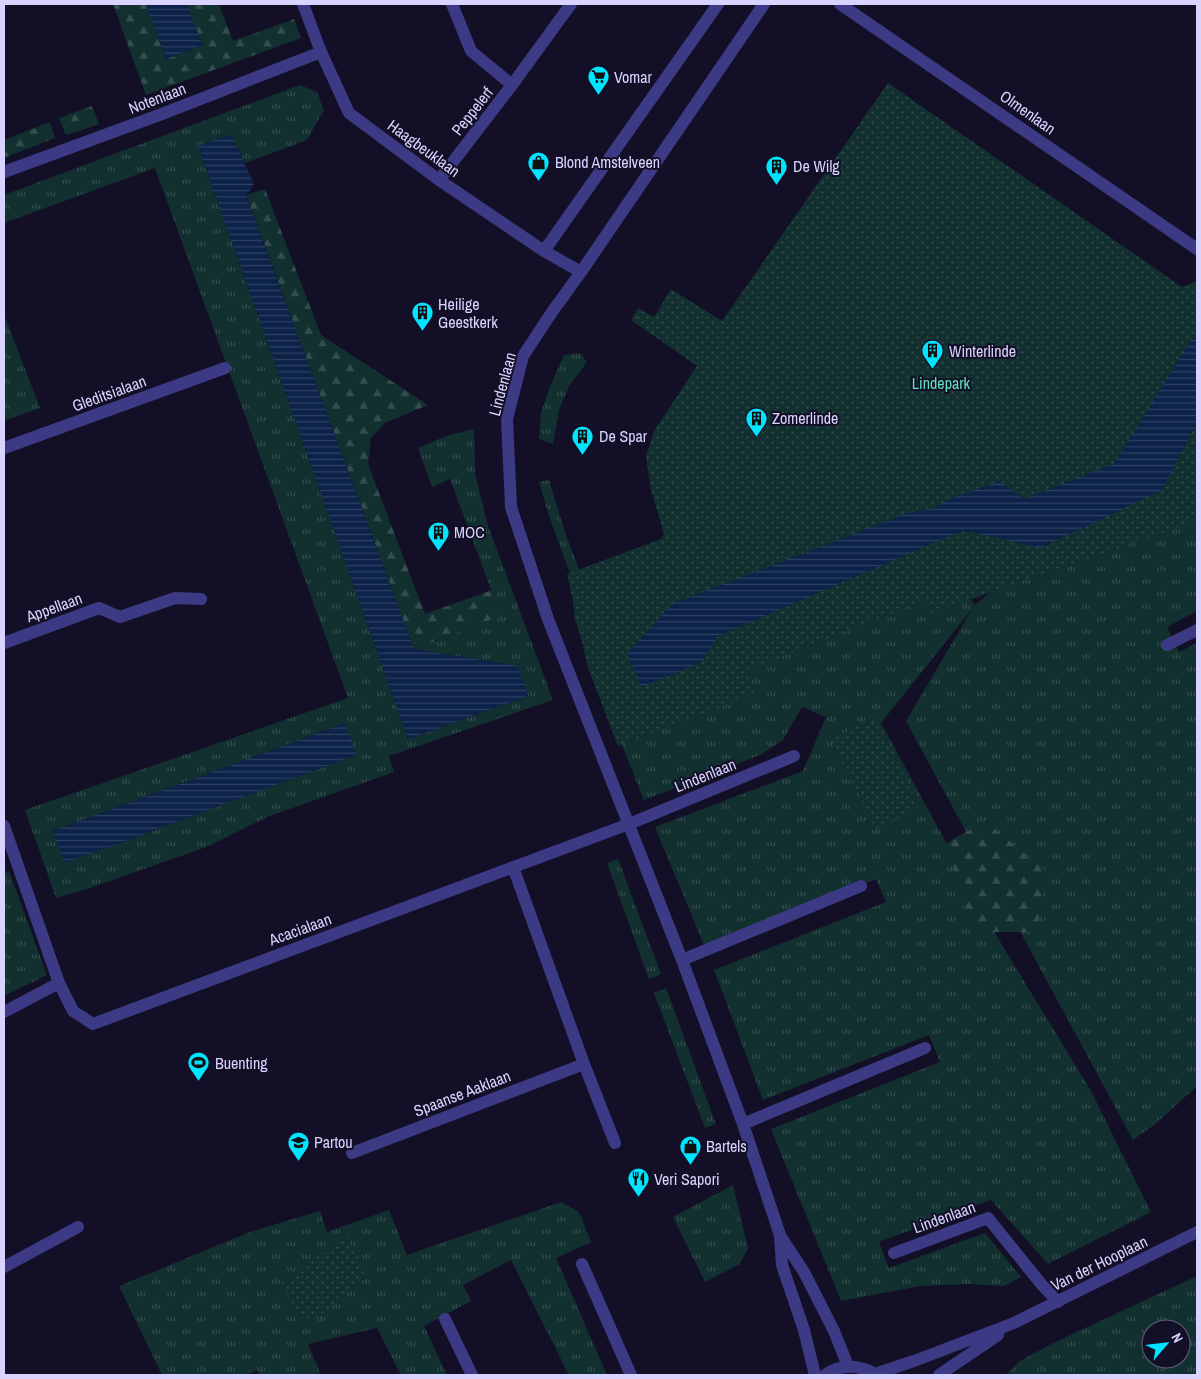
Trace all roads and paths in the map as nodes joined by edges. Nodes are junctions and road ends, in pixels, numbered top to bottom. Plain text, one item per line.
1 (303, 4) edge
2 (452, 4) edge
3 (571, 4) edge
4 (718, 4) edge
5 (764, 4) edge
6 (840, 4) edge
7 (321, 52) junction
8 (512, 85) junction
9 (4, 172) edge
10 (439, 180) junction
11 (1196, 247) edge
12 (544, 251) junction
13 (581, 272) junction
14 (225, 368) dead end
15 (4, 448) edge
16 (201, 599) dead end
17 (1197, 630) edge
18 (4, 643) edge
19 (1167, 645) dead end
20 (794, 756) dead end
21 (629, 824) junction
22 (6, 832) edge
23 (513, 867) junction
24 (861, 886) dead end
25 (682, 960) junction
26 (60, 983) junction
27 (4, 1012) edge
28 (925, 1048) dead end
29 (584, 1064) junction
30 (742, 1124) junction
31 (615, 1144) dead end
32 (352, 1153) dead end
33 (78, 1227) dead end
34 (1197, 1232) edge
35 (780, 1235) junction
36 (894, 1253) dead end
37 (582, 1264) dead end
38 (4, 1267) edge
39 (1058, 1302) junction
40 (445, 1319) dead end
41 (1014, 1323) junction
42 (848, 1366) junction
43 (472, 1375) edge
44 (631, 1375) edge
45 (815, 1375) edge
46 (825, 1375) edge
47 (876, 1375) edge
48 (939, 1375) edge

1 - 7 street, Haagbeuklaan
2 - 8 street, Peppelerf
3 - 8 street, Peppelerf
4 - 12 street
5 - 13 street, Lindenlaan
6 - 11 street, Olmenlaan
7 - 9 street, Notenlaan
7 - 10 street, Haagbeuklaan
8 - 10 street, Peppelerf
10 - 12 street, Haagbeuklaan
12 - 13 street, Haagbeuklaan
13 - 21 street, Lindenlaan
14 - 15 street, Gleditsialaan
16 - 18 street, Appellaan
17 - 19 street
20 - 21 street, Lindenlaan
21 - 23 street, Acacialaan
21 - 25 street, Lindenlaan
22 - 26 street
23 - 26 street, Acacialaan
23 - 29 street
24 - 25 street
25 - 30 street, Lindenlaan
26 - 27 street
28 - 30 street
29 - 31 street
29 - 32 street, Spaanse Aaklaan
30 - 35 street, Lindenlaan
33 - 38 street
34 - 39 street, Van der Hooplaan
35 - 42 street, Lindenlaan
35 - 45 street, Lindenlaan
36 - 39 street, Lindenlaan
37 - 44 street
39 - 41 street, Van der Hooplaan
40 - 43 street
41 - 47 street, Van der Hooplaan
41 - 48 street, Van der Hooplaan
42 - 46 street
42 - 47 street

